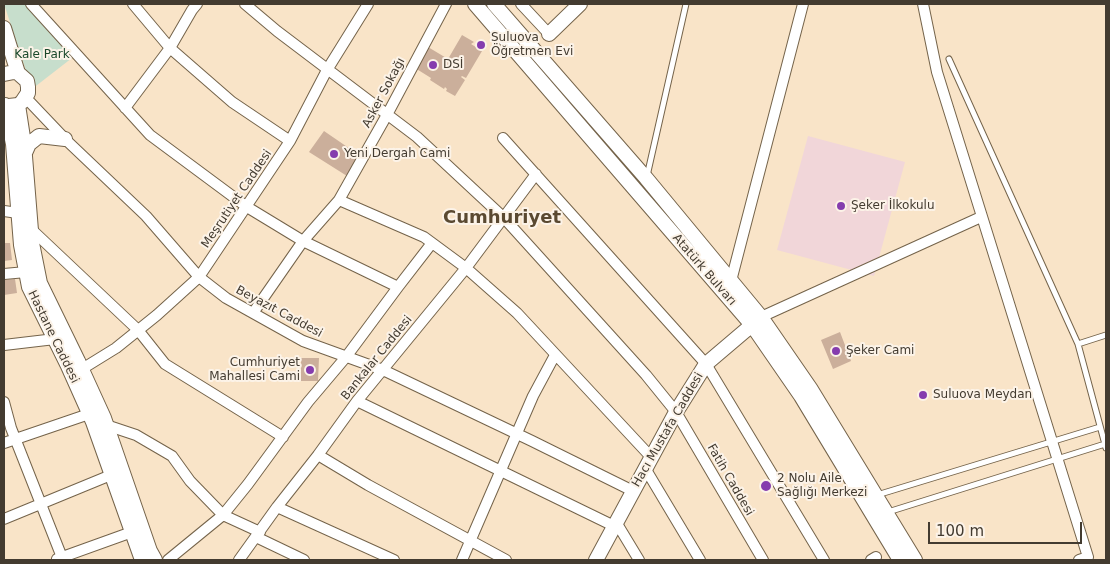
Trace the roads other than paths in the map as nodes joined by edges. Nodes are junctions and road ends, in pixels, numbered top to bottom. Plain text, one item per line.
1 (31, 4) edge
2 (133, 4) edge
3 (197, 4) edge
4 (245, 4) edge
5 (368, 4) edge
6 (446, 4) edge
7 (475, 4) edge
8 (494, 4) edge
9 (521, 4) edge
10 (580, 4) edge
11 (686, 4) edge
12 (803, 4) edge
13 (923, 4) edge
14 (4, 28) edge
15 (549, 34) joint
16 (170, 48) junction
17 (949, 59) dead end
18 (327, 70) junction
19 (18, 73) junction
20 (4, 74) edge
21 (13, 103) edge
22 (125, 108) junction
23 (388, 113) junction
24 (8, 137) edge
25 (65, 138) junction
26 (503, 138) dead end
27 (290, 141) junction
28 (25, 153) junction
29 (536, 174) junction
30 (646, 178) junction
31 (339, 200) junction
32 (247, 207) junction
33 (4, 211) edge
34 (18, 213) junction
35 (981, 217) junction
36 (504, 218) junction
37 (31, 230) junction
38 (303, 241) junction
39 (432, 243) junction
40 (466, 268) junction
41 (26, 272) junction
42 (4, 274) edge
43 (199, 277) junction
44 (731, 281) junction
45 (398, 287) junction
46 (253, 313) junction
47 (757, 321) junction
48 (138, 330) junction
49 (1106, 335) edge
50 (55, 339) junction
51 (1078, 344) junction
52 (4, 345) edge
53 (555, 355) junction
54 (346, 357) junction
55 (706, 364) junction
56 (82, 368) junction
57 (384, 370) junction
58 (357, 401) junction
59 (4, 402) edge
60 (676, 412) junction
61 (89, 414) junction
62 (106, 425) junction
63 (1100, 427) junction
64 (517, 434) junction
65 (283, 436) junction
66 (16, 439) junction
67 (1051, 442) junction
68 (4, 443) edge
69 (1106, 446) edge
70 (318, 455) junction
71 (1057, 459) junction
72 (648, 462) junction
73 (501, 471) junction
74 (111, 475) junction
75 (633, 491) junction
76 (874, 496) junction
77 (40, 503) junction
78 (277, 507) junction
79 (885, 513) junction
80 (223, 515) junction
81 (4, 519) edge
82 (615, 524) junction
83 (132, 532) junction
84 (258, 535) junction
85 (471, 540) junction
86 (60, 559) edge
87 (142, 560) edge
88 (155, 560) edge
89 (168, 560) edge
90 (240, 560) edge
91 (304, 560) edge
92 (394, 560) edge
93 (462, 560) edge
94 (506, 560) edge
95 (596, 560) edge
96 (639, 560) edge
97 (700, 560) edge
98 (763, 560) edge
99 (824, 560) edge
100 (900, 560) edge
101 (914, 560) edge
102 (1079, 560) edge

1 - 22 street
2 - 16 street
3 - 16 street
4 - 18 street, Fatih Caddesi
5 - 18 street, Meşrutiyet Caddesi
6 - 23 street, Asker Sokağı
7 - 47 street, Atatürk Bulvarı
8 - 30 street, Atatürk Bulvarı
9 - 15 street
10 - 15 street
11 - 30 lane
12 - 44 street
13 - 35 street
14 - 19 street
16 - 22 street
16 - 27 street
17 - 51 lane
18 - 23 street, Fatih Caddesi
18 - 27 street, Meşrutiyet Caddesi
19 - 20 street
19 - 21 street
21 - 24 street, Hastane Caddesi
21 - 25 street, Beyazıt Caddesi
21 - 28 street, Hastane Caddesi
22 - 32 street
23 - 31 street, Asker Sokağı
23 - 36 street, Fatih Caddesi
24 - 34 street, Hastane Caddesi
25 - 28 street
25 - 43 street, Beyazıt Caddesi
26 - 29 street
27 - 32 street, Meşrutiyet Caddesi
28 - 37 street, Hastane Caddesi
29 - 36 street, Bankalar Caddesi
29 - 55 street
30 - 44 street, Atatürk Bulvarı
31 - 38 street, Asker Sokağı
31 - 39 street
32 - 38 street
32 - 43 street, Meşrutiyet Caddesi
33 - 34 street
34 - 41 street, Hastane Caddesi
35 - 47 street
35 - 67 street
36 - 40 street, Bankalar Caddesi
36 - 60 street, Fatih Caddesi
37 - 48 street
37 - 56 street, Hastane Caddesi
38 - 45 street
38 - 46 street, Asker Sokağı
39 - 40 street
39 - 45 street
40 - 53 street
40 - 57 street, Bankalar Caddesi
41 - 42 street
41 - 50 street, Hastane Caddesi
43 - 46 street, Beyazıt Caddesi
43 - 48 street, Meşrutiyet Caddesi
44 - 47 street, Atatürk Bulvarı
45 - 54 street
46 - 54 street, Beyazıt Caddesi
47 - 55 street, Hacı Mustafa Caddesi
47 - 76 street, Atatürk Bulvarı
47 - 100 street, Atatürk Bulvarı
48 - 56 street, Meşrutiyet Caddesi
48 - 65 street
49 - 51 lane
50 - 52 street
50 - 61 street, Hastane Caddesi
51 - 63 lane
53 - 64 street
53 - 72 street
54 - 57 street, Beyazıt Caddesi
54 - 65 street
55 - 60 street, Hacı Mustafa Caddesi
55 - 99 street
56 - 62 street, Hastane Caddesi
57 - 58 street, Bankalar Caddesi
57 - 64 street, Beyazıt Caddesi
58 - 70 street, Bankalar Caddesi
58 - 73 street
59 - 66 street
60 - 72 street, Hacı Mustafa Caddesi
60 - 98 street, Fatih Caddesi
61 - 66 street
61 - 74 street, Hastane Caddesi
62 - 80 street
62 - 88 street, Hastane Caddesi
63 - 67 lane
63 - 69 lane
64 - 73 street
64 - 75 street, Beyazıt Caddesi
65 - 80 street
66 - 68 street
66 - 77 street
67 - 71 street
67 - 76 lane
69 - 71 lane
70 - 78 street, Bankalar Caddesi
70 - 85 street
71 - 79 lane
71 - 102 street
72 - 75 street, Hacı Mustafa Caddesi
72 - 97 street
73 - 82 street
73 - 85 street
74 - 77 street
74 - 83 street, Hastane Caddesi
75 - 82 street, Hacı Mustafa Caddesi
76 - 79 street, Atatürk Bulvarı
77 - 81 street
77 - 86 street
78 - 84 street, Bankalar Caddesi
78 - 92 street
79 - 101 street, Atatürk Bulvarı
80 - 84 street
80 - 89 street
82 - 95 street, Hacı Mustafa Caddesi
82 - 96 street
83 - 86 street
83 - 87 street, Hastane Caddesi
84 - 90 street, Bankalar Caddesi
84 - 91 street
85 - 93 street
85 - 94 street

